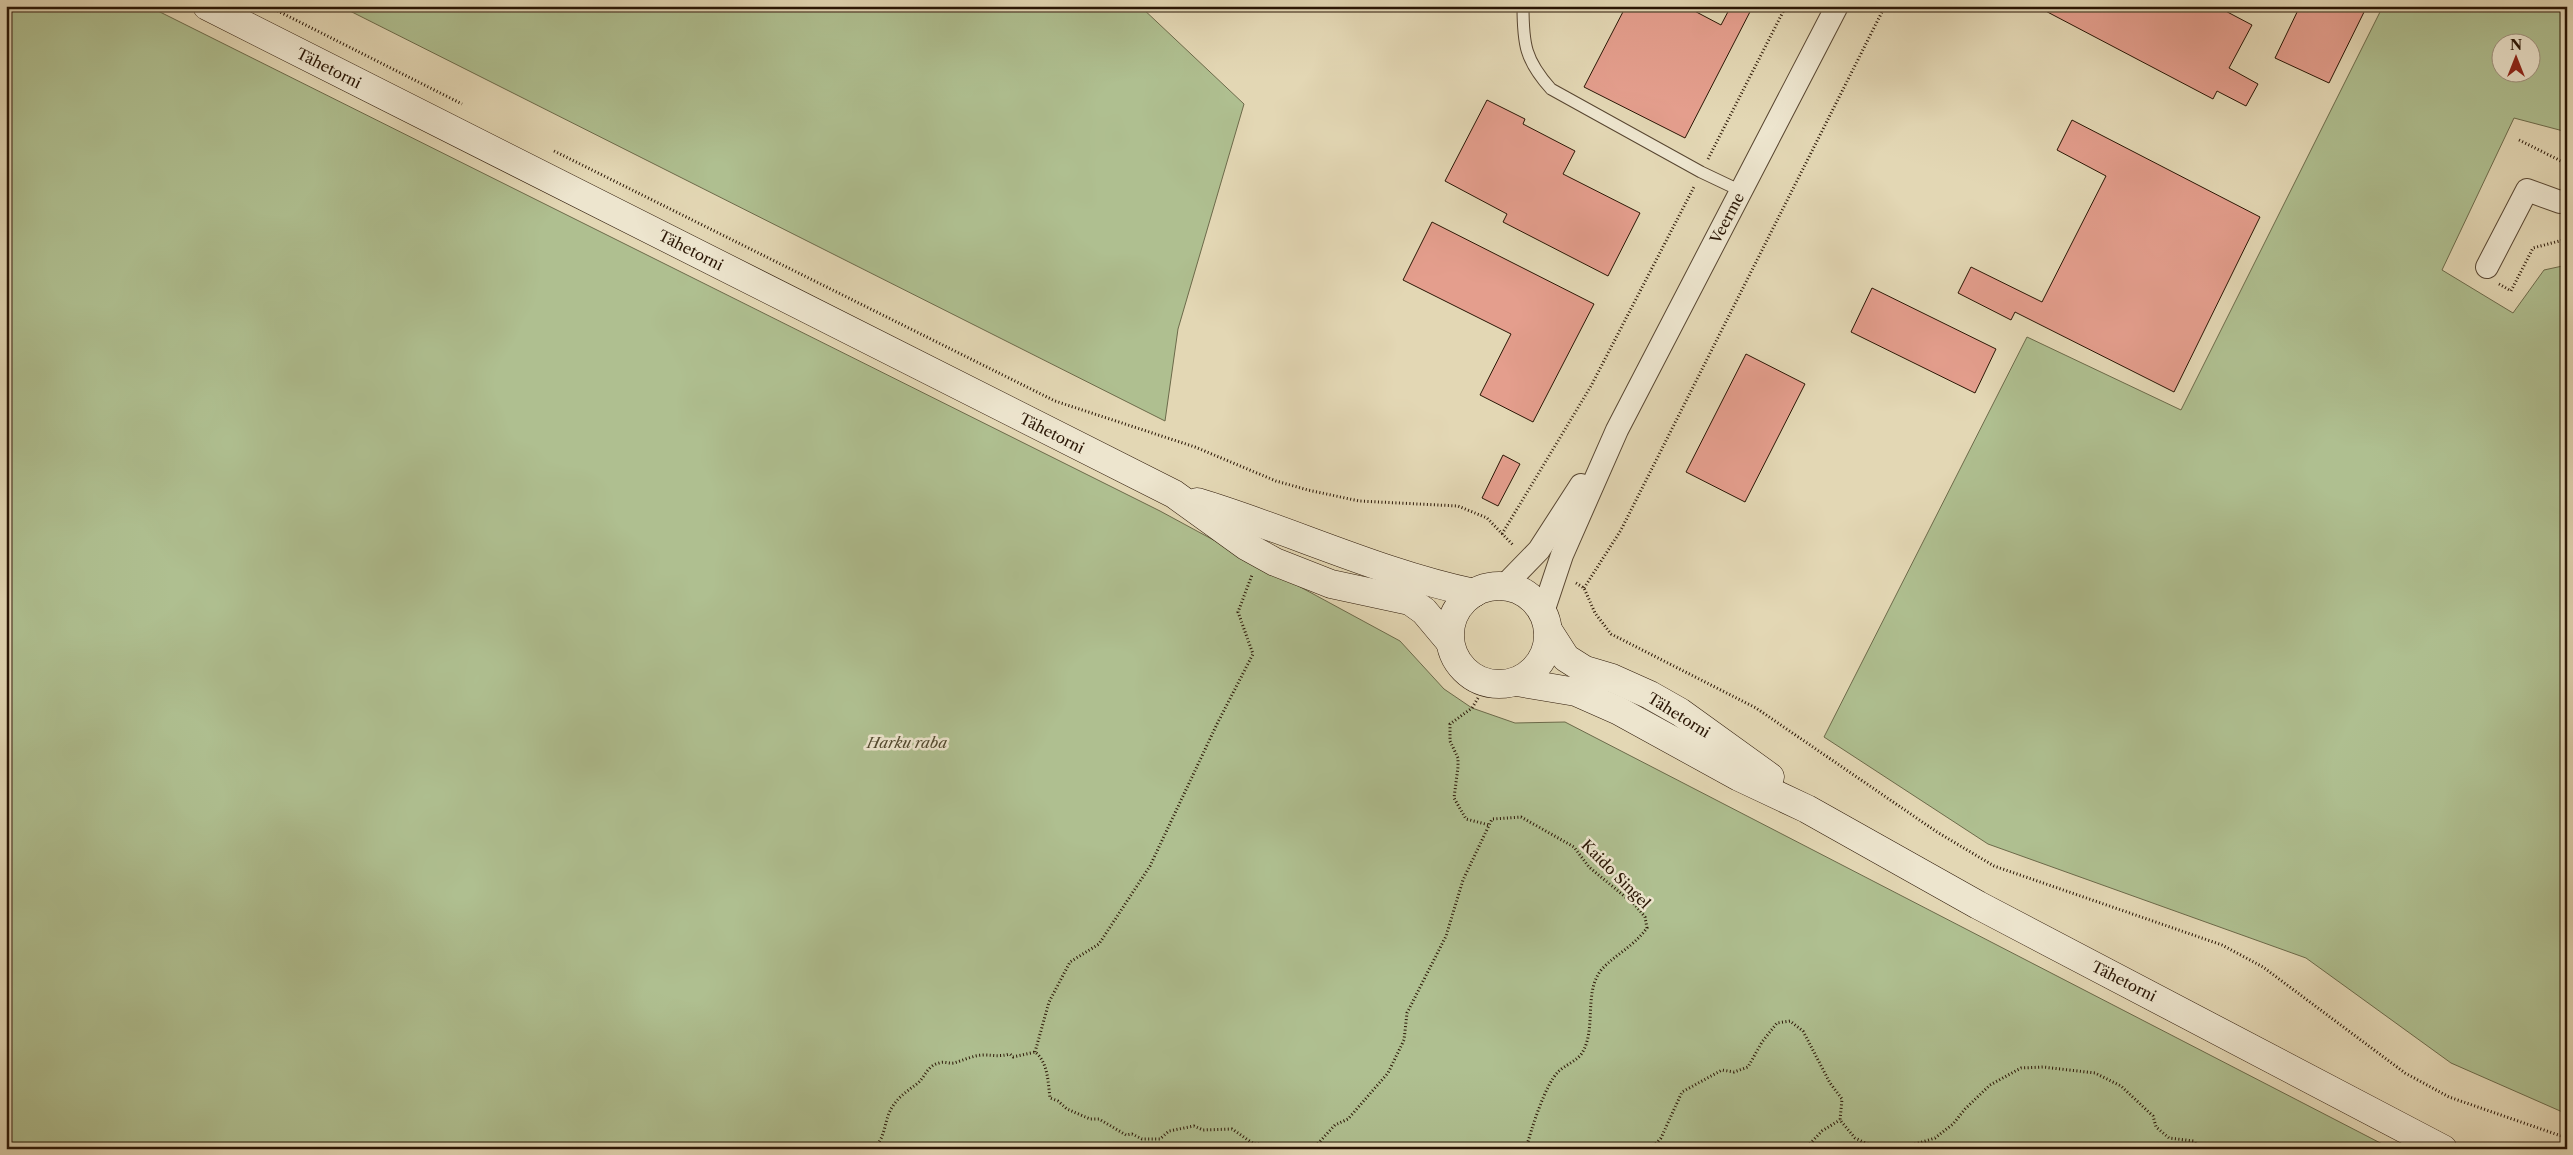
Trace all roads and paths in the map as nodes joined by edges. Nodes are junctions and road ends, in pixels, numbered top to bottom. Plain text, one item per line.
1 (207, 6) edge
2 (1523, 6) edge
3 (1786, 6) edge
4 (1837, 6) edge
5 (1885, 6) edge
6 (2519, 140) dead end
7 (2567, 164) edge
8 (1701, 172) junction
9 (1742, 191) junction
10 (2567, 200) edge
11 (2567, 239) edge
12 (2491, 275) joint
13 (1617, 430) junction
14 (1174, 494) junction
15 (1502, 534) dead end
16 (1253, 572) dead end
17 (1504, 586) junction
18 (1584, 588) dead end
19 (1474, 593) junction
20 (1546, 621) junction
21 (1450, 642) junction
22 (1516, 682) junction
23 (1478, 698) dead end
24 (1807, 809) junction
25 (1489, 825) junction
26 (1035, 1052) junction
27 (1840, 1120) junction
28 (872, 1149) edge
29 (1267, 1149) edge
30 (1313, 1149) edge
31 (1526, 1149) edge
32 (1651, 1149) edge
33 (1805, 1149) edge
34 (2200, 1149) edge
35 (2443, 1149) edge

1 - 14 street, Tähetorni
2 - 8 lane
3 - 8 path
4 - 9 street, Veerme
5 - 18 path
6 - 7 path
8 - 9 lane
8 - 15 path
9 - 13 street, Veerme
10 - 12 street
11 - 12 path
13 - 17 street, Veerme
13 - 20 street, Veerme
14 - 19 street, Tähetorni
14 - 21 street, Tähetorni
16 - 26 path
17 - 19 street
17 - 20 street
19 - 21 street
20 - 22 street
20 - 24 street, Tähetorni
21 - 22 street
22 - 24 street, Tähetorni
23 - 25 path
24 - 35 street, Tähetorni
25 - 30 path
25 - 31 path, Kaido Singel
26 - 28 path
26 - 29 path
27 - 32 path
27 - 33 path
27 - 34 path

